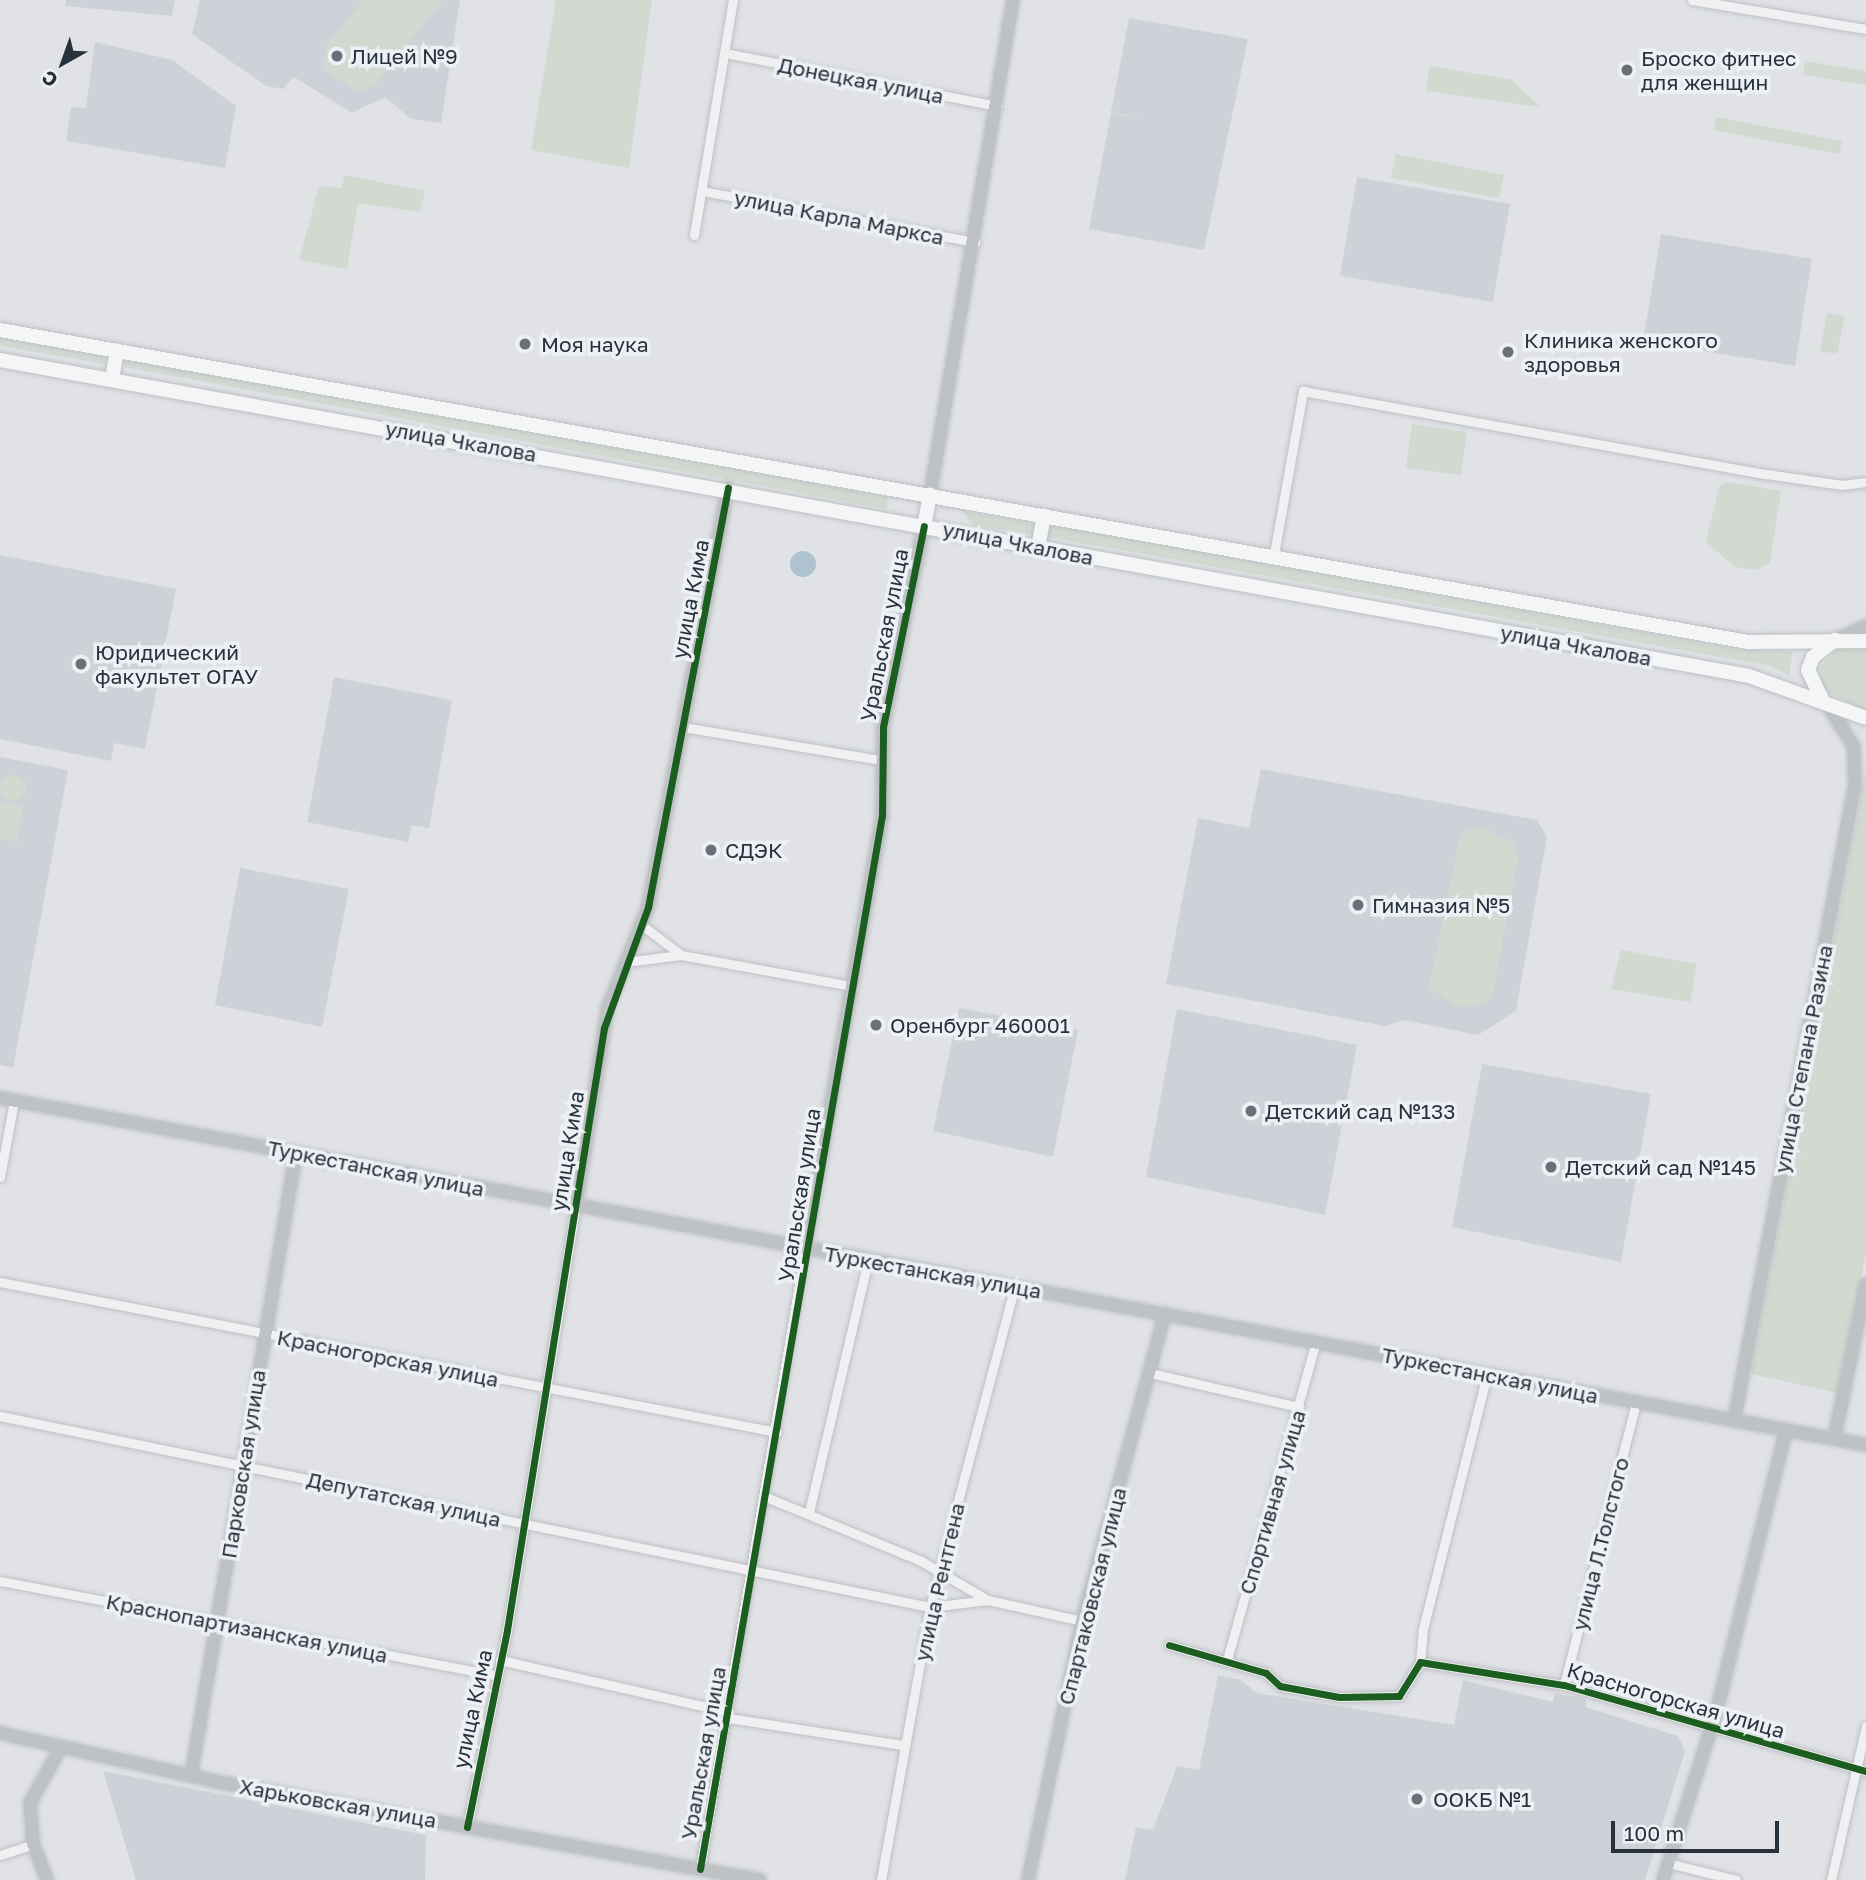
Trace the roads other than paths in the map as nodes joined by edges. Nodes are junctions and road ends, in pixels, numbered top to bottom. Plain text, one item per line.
1 (733, 0) edge
2 (1013, 0) edge
3 (1692, 0) edge
4 (1866, 29) edge
5 (725, 53) junction
6 (997, 106) junction
7 (702, 191) junction
8 (694, 235) dead end
9 (976, 243) junction
10 (0, 330) edge
11 (117, 350) junction
12 (0, 360) edge
13 (113, 379) junction
14 (1866, 482) edge
15 (728, 488) junction
16 (930, 495) junction
17 (1044, 516) junction
18 (924, 526) junction
19 (1038, 547) junction
20 (1273, 554) junction
21 (1866, 626) edge
22 (1836, 640) junction
23 (1866, 641) edge
24 (1827, 704) junction
25 (1866, 718) edge
26 (683, 727) junction
27 (881, 760) junction
28 (643, 926) junction
29 (681, 955) junction
30 (625, 962) junction
31 (852, 986) junction
32 (0, 1098) edge
33 (14, 1101) junction
34 (296, 1153) junction
35 (0, 1177) edge
36 (576, 1206) junction
37 (805, 1249) junction
38 (868, 1261) junction
39 (0, 1282) edge
40 (1866, 1284) edge
41 (1014, 1288) junction
42 (1165, 1314) junction
43 (264, 1334) junction
44 (1316, 1342) junction
45 (1150, 1373) junction
46 (1488, 1375) junction
47 (547, 1387) junction
48 (1636, 1403) junction
49 (1299, 1407) junction
50 (0, 1416) edge
51 (1734, 1421) junction
52 (1786, 1431) junction
53 (777, 1432) junction
54 (1833, 1439) junction
55 (1866, 1445) edge
56 (242, 1465) junction
57 (766, 1497) junction
58 (809, 1511) junction
59 (524, 1524) junction
60 (753, 1569) junction
61 (940, 1571) junction
62 (0, 1581) edge
63 (988, 1600) junction
64 (930, 1607) junction
65 (218, 1619) junction
66 (1082, 1621) junction
67 (1169, 1645) dead end
68 (500, 1660) junction
69 (1227, 1660) junction
70 (1420, 1662) junction
71 (494, 1675) junction
72 (1564, 1685) junction
73 (728, 1715) junction
74 (1866, 1726) edge
75 (1711, 1728) junction
76 (0, 1733) edge
77 (903, 1745) junction
78 (61, 1747) junction
79 (1861, 1770) edge
80 (191, 1776) junction
81 (467, 1827) junction
82 (33, 1844) junction
83 (0, 1855) edge
84 (1668, 1863) junction
85 (700, 1869) junction
86 (47, 1880) edge
87 (760, 1880) edge
88 (881, 1880) edge
89 (1028, 1880) edge
90 (1662, 1880) edge
91 (1736, 1880) edge
92 (1830, 1880) edge

1 - 5 street
2 - 6 street, Уральская улица
3 - 4 street
5 - 6 street, Донецкая улица
5 - 7 street
6 - 9 street, Уральская улица
7 - 8 street
7 - 9 street, улица Карла Маркса
9 - 16 street, Уральская улица
10 - 11 main road, улица Чкалова
11 - 13 main road
11 - 16 main road, улица Чкалова
12 - 13 main road, улица Чкалова
13 - 15 main road, улица Чкалова
14 - 20 street
15 - 18 main road, улица Чкалова
15 - 26 street, улица Кима
16 - 17 main road, улица Чкалова
16 - 18 main road, Уральская улица
17 - 19 main road
17 - 20 main road, улица Чкалова
18 - 19 main road, улица Чкалова
18 - 27 street, Уральская улица
19 - 24 main road, улица Чкалова
20 - 22 main road, улица Чкалова
21 - 22 street
22 - 23 main road, улица Чкалова
22 - 24 main road
24 - 25 main road, улица Чкалова
24 - 51 street, улица Степана Разина
26 - 27 street
26 - 28 street, улица Кима
27 - 31 street, Уральская улица
28 - 29 street
28 - 30 street, улица Кима
29 - 30 street
29 - 31 street
30 - 36 street, улица Кима
31 - 37 street, Уральская улица
32 - 33 street, Туркестанская улица
33 - 34 street, Туркестанская улица
33 - 35 street
34 - 36 street, Туркестанская улица
34 - 43 street, Парковская улица
36 - 37 street, Туркестанская улица
36 - 47 street, улица Кима
37 - 38 street, Туркестанская улица
37 - 53 street, Уральская улица
38 - 41 street, Туркестанская улица
38 - 58 street
39 - 43 street, Красногорская улица
40 - 54 street
41 - 42 street, Туркестанская улица
41 - 61 street, улица Рентгена
42 - 44 street, Туркестанская улица
42 - 45 street, Спартаковская улица
43 - 47 street, Красногорская улица
43 - 56 street, Парковская улица
44 - 46 street, Туркестанская улица
44 - 49 street, Спортивная улица
45 - 49 street
45 - 66 street, Спартаковская улица
46 - 48 street, Туркестанская улица
46 - 70 street
47 - 53 street, Красногорская улица
47 - 59 street, улица Кима
48 - 51 street, Туркестанская улица
48 - 72 street, улица Л.Толстого
49 - 69 street, Спортивная улица
50 - 56 street, Депутатская улица
51 - 52 street, Туркестанская улица
52 - 54 street, Туркестанская улица
52 - 75 street
53 - 57 street, Уральская улица
54 - 55 street, Туркестанская улица
56 - 59 street, Депутатская улица
56 - 65 street, Парковская улица
57 - 58 street
57 - 60 street, Уральская улица
58 - 61 street
59 - 60 street, Депутатская улица
59 - 68 street, улица Кима
60 - 64 street, Депутатская улица
60 - 73 street, Уральская улица
61 - 63 street
61 - 64 street, улица Рентгена
62 - 65 street, Краснопартизанская улица
63 - 64 street
63 - 66 street
64 - 77 street, улица Рентгена
65 - 71 street, Краснопартизанская улица
65 - 80 street, Парковская улица
66 - 89 street, Спартаковская улица
67 - 69 street
68 - 71 street, улица Кима
68 - 73 street
69 - 70 street
70 - 72 street, Красногорская улица
71 - 81 street, улица Кима
72 - 75 street, Красногорская улица
73 - 77 street
73 - 85 street, Уральская улица
74 - 79 street
75 - 79 street, Красногорская улица
75 - 84 street
76 - 78 street, Харьковская улица
77 - 88 street, улица Рентгена
78 - 80 street, Харьковская улица
78 - 82 street
79 - 92 street
80 - 81 street, Харьковская улица
81 - 85 street, Харьковская улица
82 - 83 street
82 - 86 street
84 - 90 street
84 - 91 street
85 - 87 street, Харьковская улица

